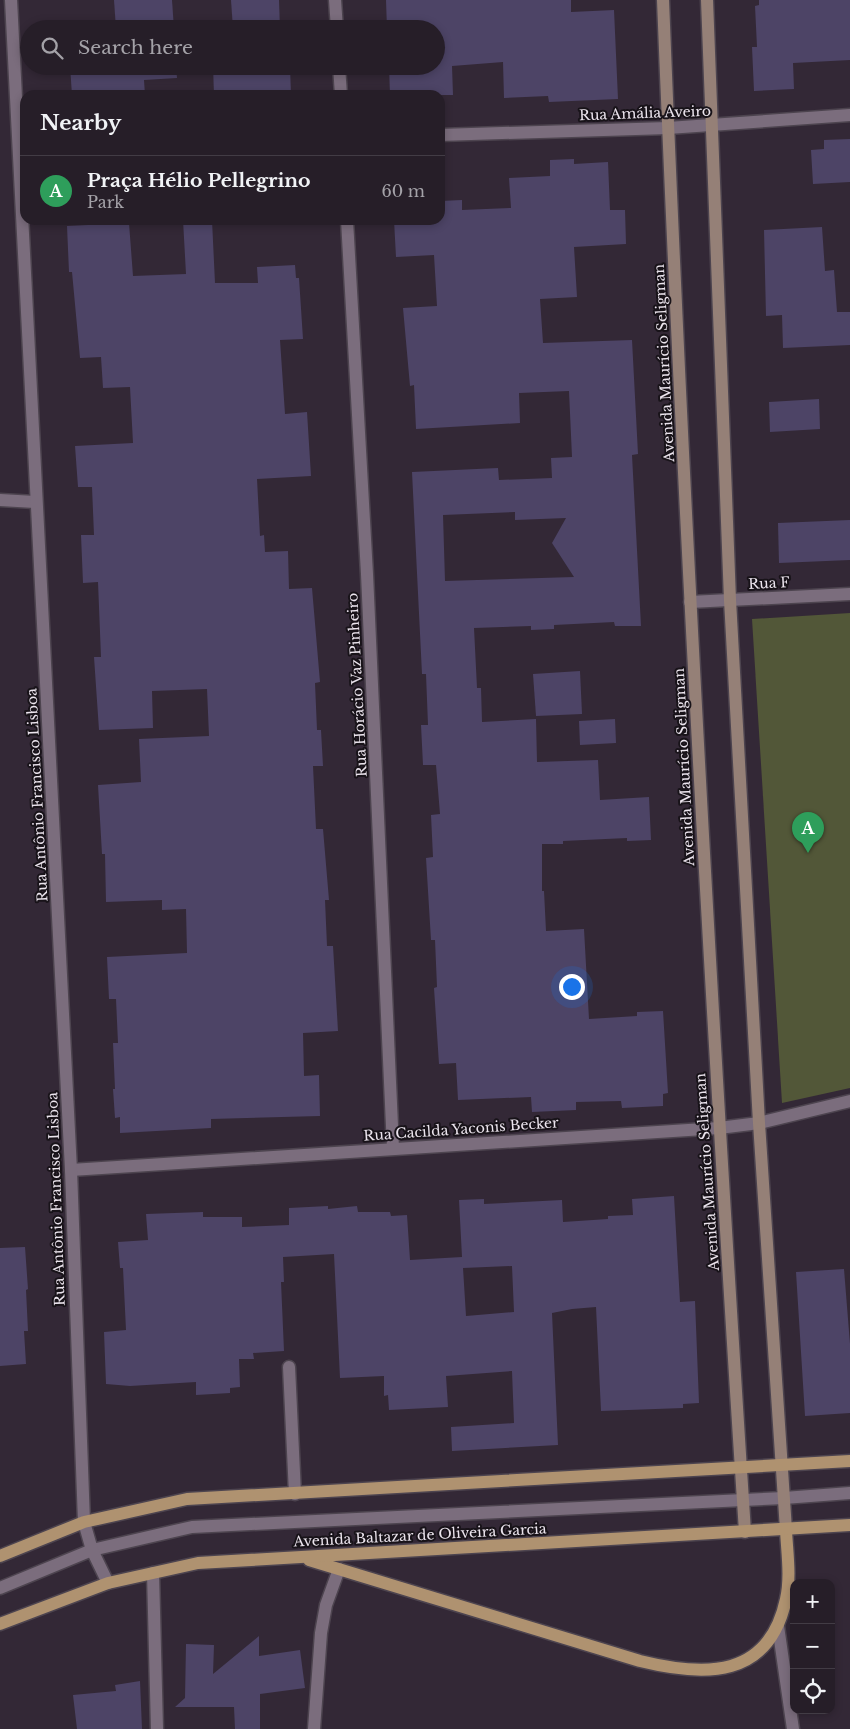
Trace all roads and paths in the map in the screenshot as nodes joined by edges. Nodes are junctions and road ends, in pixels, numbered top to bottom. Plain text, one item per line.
1 (11, 0) edge
2 (336, 0) edge
3 (663, 0) edge
4 (707, 0) edge
5 (337, 20) edge
6 (339, 75) edge
7 (340, 90) edge
8 (850, 115) edge
9 (20, 117) edge
10 (713, 125) junction
11 (668, 128) junction
12 (445, 135) edge
13 (25, 225) edge
14 (347, 225) edge
15 (0, 500) edge
16 (35, 502) junction
17 (850, 594) edge
18 (730, 600) junction
19 (690, 602) junction
20 (850, 1101) edge
21 (759, 1123) junction
22 (719, 1128) junction
23 (393, 1148) junction
24 (71, 1170) junction
25 (288, 1367) dead end
26 (850, 1461) edge
27 (782, 1466) junction
28 (741, 1469) junction
29 (850, 1493) edge
30 (295, 1494) junction
31 (784, 1498) junction
32 (743, 1500) junction
33 (84, 1522) junction
34 (850, 1525) edge
35 (786, 1530) junction
36 (745, 1532) junction
37 (92, 1550) junction
38 (0, 1556) edge
39 (299, 1556) junction
40 (339, 1569) junction
41 (153, 1573) junction
42 (108, 1583) junction
43 (0, 1588) edge
44 (0, 1624) edge
45 (778, 1626) junction
46 (157, 1729) edge
47 (314, 1729) edge
48 (792, 1729) edge

1 - 9 street, Rua Antônio Francisco Lisboa
2 - 5 street
3 - 11 main road, Avenida Maurício Seligman
4 - 10 main road
6 - 7 street
8 - 10 street, Rua Amália Aveiro
10 - 11 street, Rua Amália Aveiro
10 - 18 main road
11 - 12 street, Rua Amália Aveiro
11 - 19 main road, Avenida Maurício Seligman
13 - 16 street, Rua Antônio Francisco Lisboa
14 - 23 street, Rua Horácio Vaz Pinheiro
15 - 16 street
16 - 24 street, Rua Antônio Francisco Lisboa
17 - 18 street, Rua F
18 - 19 street, Rua F
18 - 21 main road
19 - 22 main road, Avenida Maurício Seligman
20 - 21 street, Rua Cacilda Yaconis Becker
21 - 22 street, Rua Cacilda Yaconis Becker
21 - 27 main road
22 - 23 street, Rua Cacilda Yaconis Becker
22 - 28 main road, Avenida Maurício Seligman
23 - 24 street, Rua Cacilda Yaconis Becker
24 - 33 street, Rua Antônio Francisco Lisboa
25 - 30 street
26 - 27 main road
27 - 28 main road
27 - 31 main road
28 - 30 main road
28 - 32 main road, Avenida Maurício Seligman
29 - 31 street
30 - 33 main road
31 - 32 street
31 - 35 main road
32 - 36 main road, Avenida Maurício Seligman
32 - 37 street
33 - 37 street, Rua Antônio Francisco Lisboa
33 - 38 main road
34 - 35 main road, Avenida Baltazar de Oliveira Garcia
35 - 36 main road, Avenida Baltazar de Oliveira Garcia
35 - 45 main road
36 - 39 main road, Avenida Baltazar de Oliveira Garcia
37 - 42 street, Rua Antônio Francisco Lisboa
37 - 43 street
39 - 40 main road
39 - 41 main road, Avenida Baltazar de Oliveira Garcia
40 - 45 main road
40 - 47 street
41 - 42 main road, Avenida Baltazar de Oliveira Garcia
41 - 46 street
42 - 44 main road, Avenida Baltazar de Oliveira Garcia
45 - 48 street

